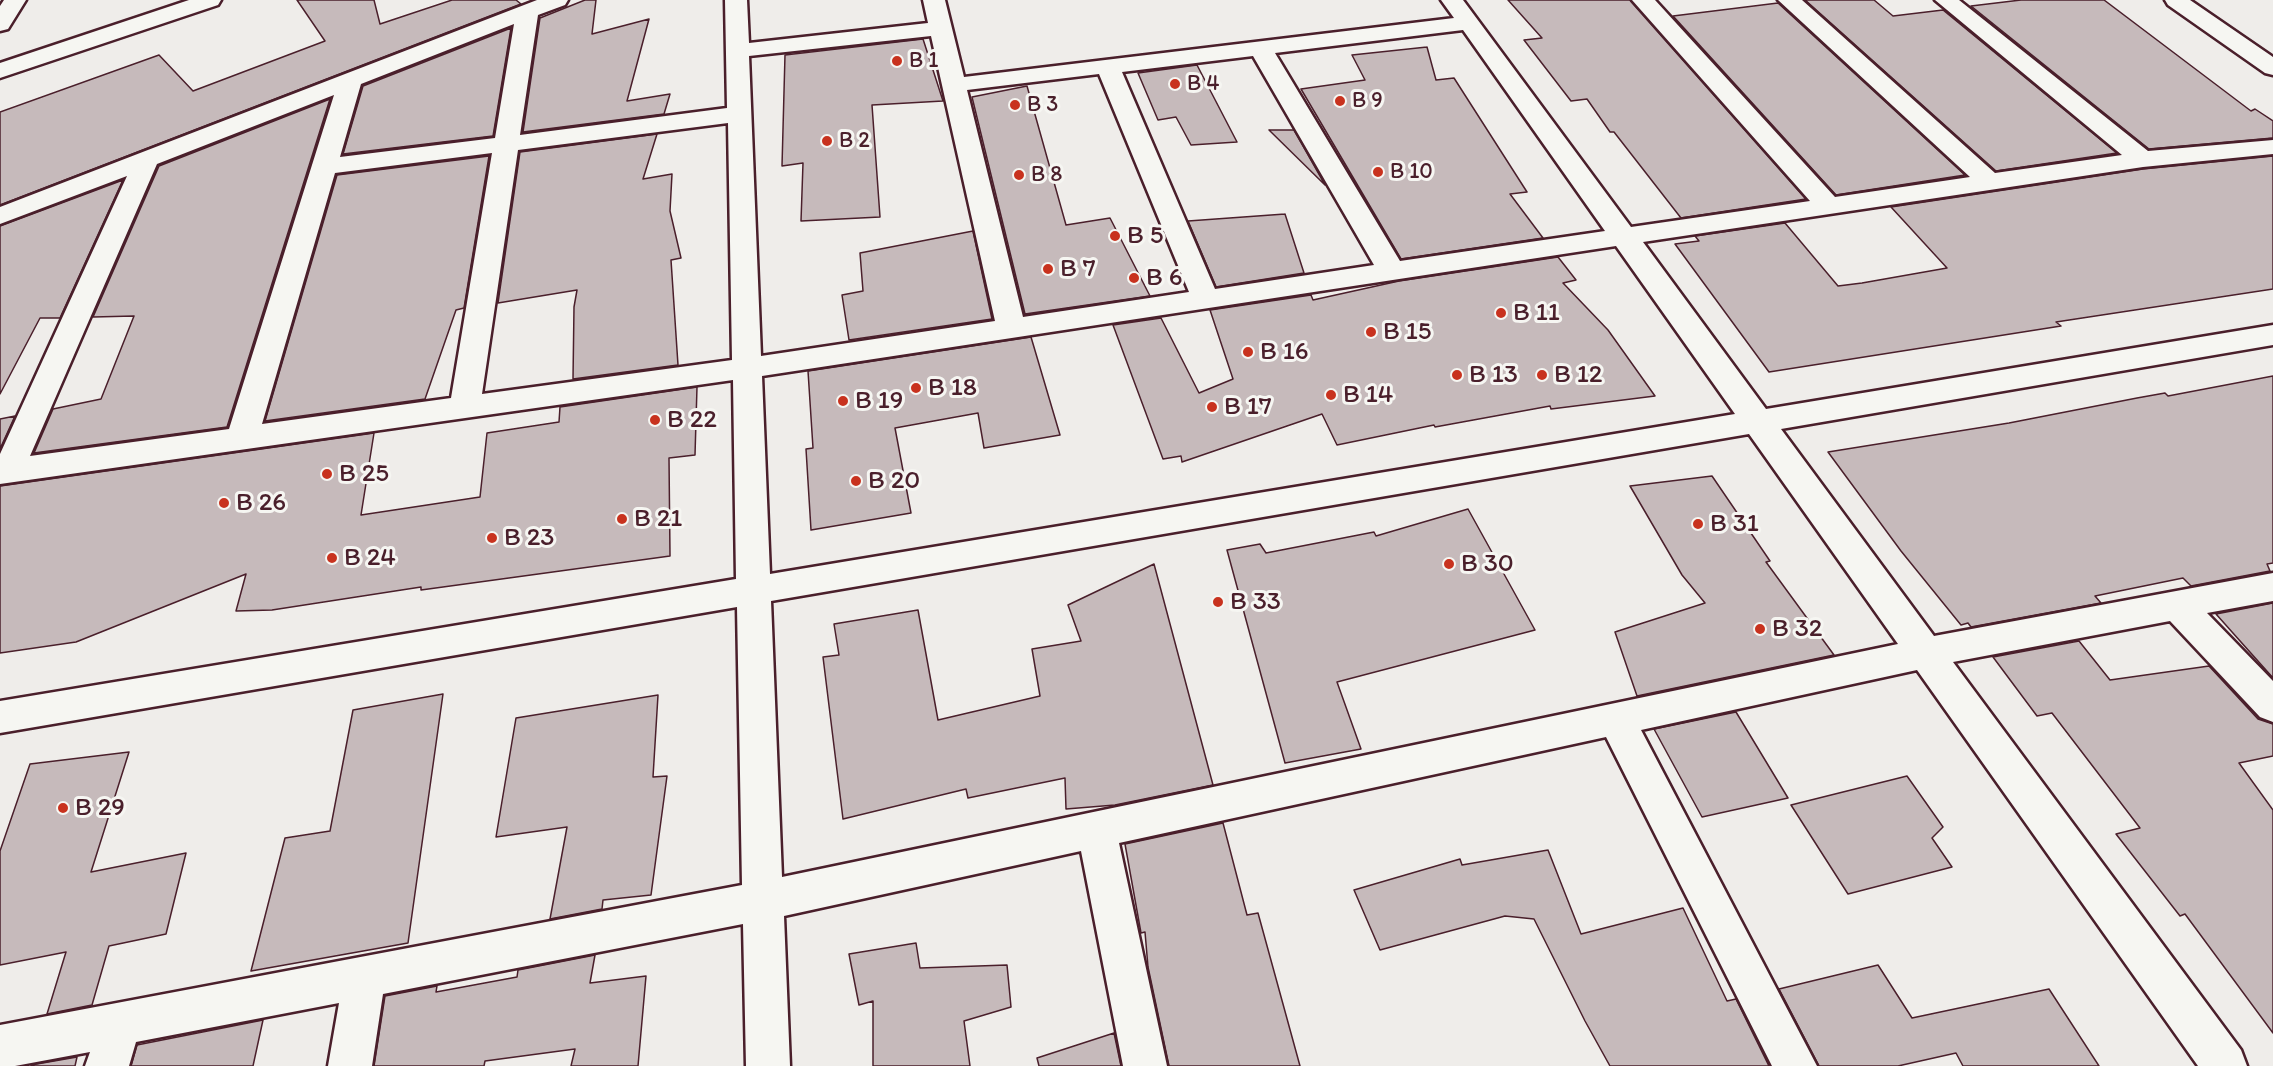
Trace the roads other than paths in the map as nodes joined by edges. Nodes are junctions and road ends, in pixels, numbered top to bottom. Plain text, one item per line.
1 (15, 0) edge
2 (210, 0) edge
3 (557, 0) edge
4 (736, 0) edge
5 (936, 0) edge
6 (1644, 0) edge
7 (1790, 0) edge
8 (1946, 0) edge
9 (2176, 0) edge
10 (527, 12) junction
11 (1460, 12) edge
12 (0, 24) edge
13 (940, 28) junction
14 (1260, 48) junction
15 (737, 51) junction
16 (1108, 67) junction
17 (2273, 68) edge
18 (0, 71) edge
19 (350, 82) junction
20 (954, 85) junction
21 (739, 114) junction
22 (506, 145) junction
23 (2273, 147) edge
24 (2143, 159) junction
25 (146, 161) junction
26 (324, 167) junction
27 (1989, 181) junction
28 (1828, 205) junction
29 (0, 216) edge
30 (1622, 236) junction
31 (1391, 270) junction
32 (1205, 298) junction
33 (1011, 328) junction
34 (2273, 335) edge
35 (747, 368) junction
36 (465, 407) junction
37 (1757, 422) junction
38 (242, 438) junction
39 (4, 472) edge
40 (2273, 587) edge
41 (754, 590) junction
42 (2177, 605) junction
43 (1925, 653) junction
44 (2273, 706) edge
45 (0, 717) edge
46 (1616, 719) junction
47 (1096, 830) junction
48 (763, 901) junction
49 (365, 977) junction
50 (120, 1024) junction
51 (0, 1047) edge
52 (107, 1066) edge
53 (350, 1066) edge
54 (768, 1066) edge
55 (1146, 1066) edge
56 (1795, 1066) edge
57 (2224, 1066) edge

1 - 12 street
2 - 18 street
3 - 10 street
4 - 15 street
5 - 13 street
6 - 28 street
7 - 27 street
8 - 24 street
9 - 17 street
10 - 19 street
10 - 22 street
11 - 14 street
11 - 30 street
13 - 15 street
13 - 20 street
14 - 16 street
14 - 31 street
15 - 21 street
16 - 20 street
16 - 32 street
19 - 25 street
19 - 26 street
20 - 33 street
21 - 22 street
21 - 35 street
22 - 26 street
22 - 36 street
23 - 24 street
24 - 27 street
25 - 29 street
25 - 39 street
26 - 38 street
27 - 28 street
28 - 30 street
30 - 31 street
30 - 37 street
31 - 32 street
32 - 33 street
33 - 35 street
34 - 37 street
35 - 36 street
35 - 41 street
36 - 38 street
37 - 41 street
37 - 43 street
38 - 39 street
40 - 42 street
41 - 45 street
41 - 48 street
42 - 43 street
42 - 44 street
43 - 46 street
43 - 57 street
46 - 47 street
46 - 56 street
47 - 48 street
47 - 55 street
48 - 49 street
48 - 54 street
49 - 50 street
49 - 53 street
50 - 51 street
50 - 52 street

